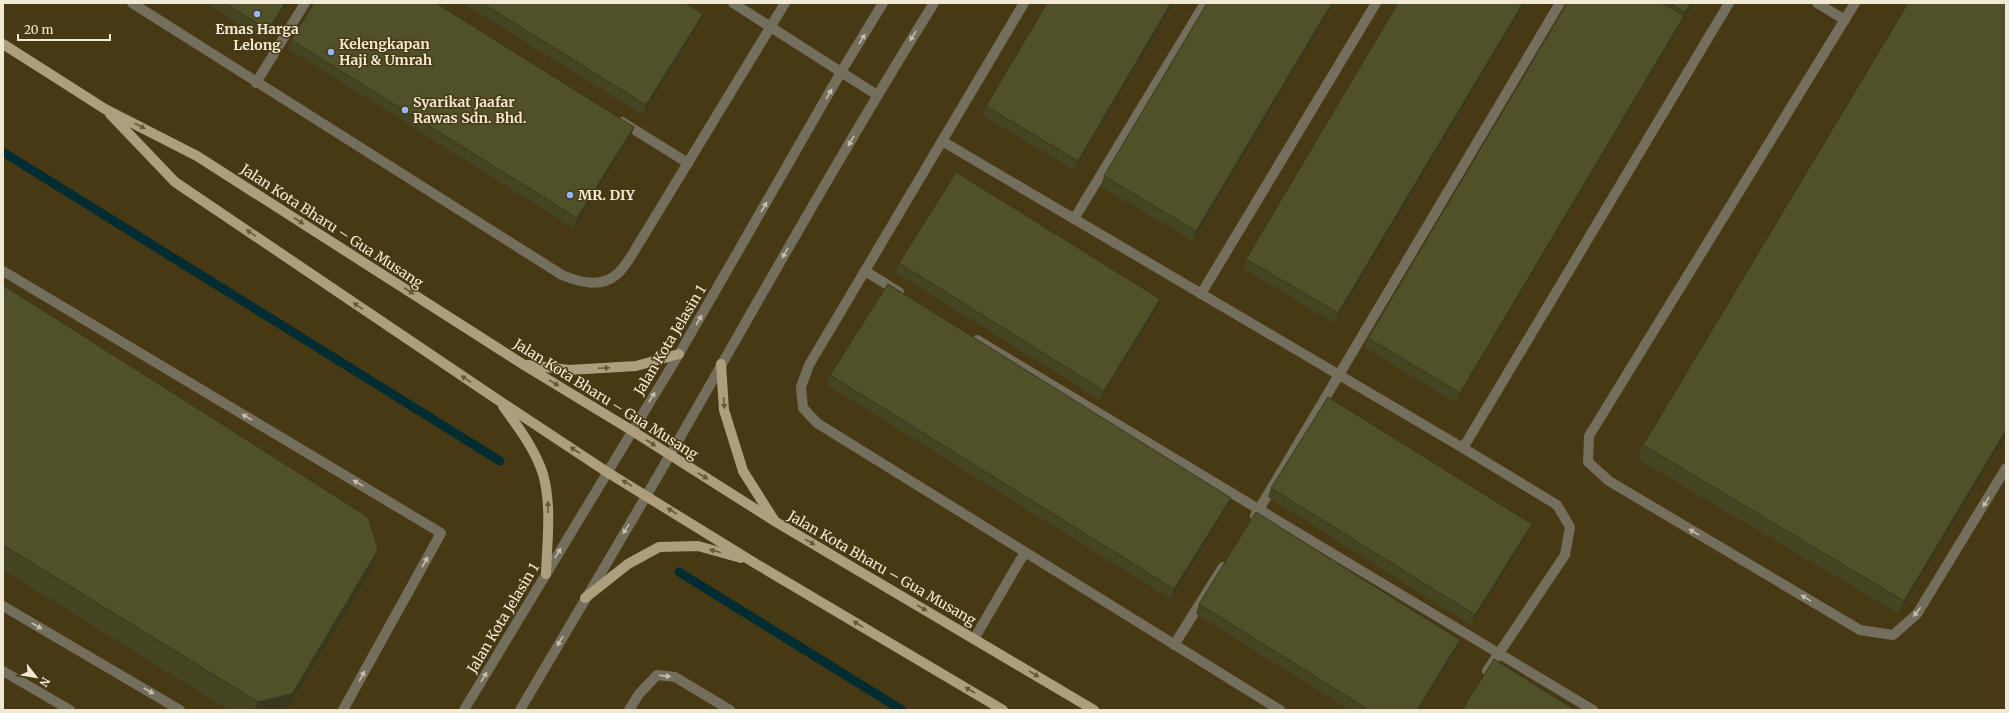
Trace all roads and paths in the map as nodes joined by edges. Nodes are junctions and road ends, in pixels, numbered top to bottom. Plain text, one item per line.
1 (132, 3) edge
2 (305, 3) edge
3 (732, 3) edge
4 (785, 3) edge
5 (883, 3) edge
6 (934, 3) edge
7 (1024, 3) edge
8 (1205, 3) edge
9 (1376, 3) edge
10 (1560, 3) edge
11 (1729, 3) edge
12 (1817, 3) edge
13 (1855, 3) edge
14 (1845, 20) junction
15 (770, 27) junction
16 (4, 47) edge
17 (841, 72) junction
18 (256, 83) junction
19 (877, 95) junction
20 (105, 108) junction
21 (614, 117) edge
22 (942, 141) junction
23 (688, 163) junction
24 (1074, 219) junction
25 (3, 271) edge
26 (865, 272) junction
27 (1201, 294) junction
28 (905, 296) edge
29 (966, 333) edge
30 (679, 354) junction
31 (721, 364) junction
32 (524, 365) junction
33 (1339, 375) junction
34 (498, 400) junction
35 (632, 430) junction
36 (1463, 448) junction
37 (670, 455) junction
38 (2006, 468) edge
39 (607, 472) junction
40 (646, 495) junction
41 (1258, 510) junction
42 (776, 522) junction
43 (1250, 524) edge
44 (1025, 552) junction
45 (1229, 557) edge
46 (753, 562) junction
47 (546, 574) junction
48 (585, 598) junction
49 (3, 606) edge
50 (974, 639) junction
51 (1174, 645) junction
52 (1499, 653) junction
53 (3, 671) edge
54 (1482, 678) edge
55 (726, 709) edge
56 (70, 710) edge
57 (180, 710) edge
58 (343, 710) edge
59 (464, 710) edge
60 (520, 710) edge
61 (629, 710) edge
62 (1003, 710) edge
63 (1094, 710) edge
64 (1280, 710) edge
65 (1593, 710) edge

1 - 18 street
2 - 18 street
3 - 15 street
4 - 15 street
17 -> 5 street, Jalan Kota Jelasin 1
6 -> 19 street
7 - 22 street
8 - 24 street
9 - 27 street
10 - 33 street
11 - 36 street
12 - 14 street
13 - 14 street
38 -> 14 street
15 - 17 street
15 - 23 street
16 - 20 main road, Jalan Kota Bharu – Gua Musang
17 - 19 street
30 -> 17 street, Jalan Kota Jelasin 1
18 - 23 street
19 -> 31 street
20 -> 32 main road, Jalan Kota Bharu – Gua Musang
34 -> 20 main road, Jalan Kota Bharu – Gua Musang
21 - 23 street
22 - 24 street
22 - 26 street
24 - 27 street
58 -> 25 street
26 - 28 street
26 - 44 street
27 - 33 street
29 - 41 street
32 -> 30 main road
35 -> 30 street, Jalan Kota Jelasin 1
31 - 37 street
31 -> 42 main road
32 -> 35 main road, Jalan Kota Bharu – Gua Musang
33 - 36 street
33 - 41 street
39 -> 34 main road, Jalan Kota Bharu – Gua Musang
47 -> 34 main road
35 -> 37 main road, Jalan Kota Bharu – Gua Musang
35 - 39 street, Jalan Kota Jelasin 1
36 - 52 street
37 - 40 street
37 -> 42 main road, Jalan Kota Bharu – Gua Musang
40 -> 39 main road, Jalan Kota Bharu – Gua Musang
47 -> 39 street, Jalan Kota Jelasin 1
46 -> 40 main road, Jalan Kota Bharu – Gua Musang
40 -> 48 street
41 - 43 street
41 - 52 street
42 -> 50 main road, Jalan Kota Bharu – Gua Musang
44 - 50 street
44 - 51 street
45 - 51 street
46 -> 48 main road
62 -> 46 main road, Jalan Kota Bharu – Gua Musang
59 -> 47 street, Jalan Kota Jelasin 1
48 -> 60 street
49 -> 57 street
50 -> 63 main road, Jalan Kota Bharu – Gua Musang
51 - 64 street
52 - 54 street
52 - 65 street
53 - 56 street
61 -> 55 street

